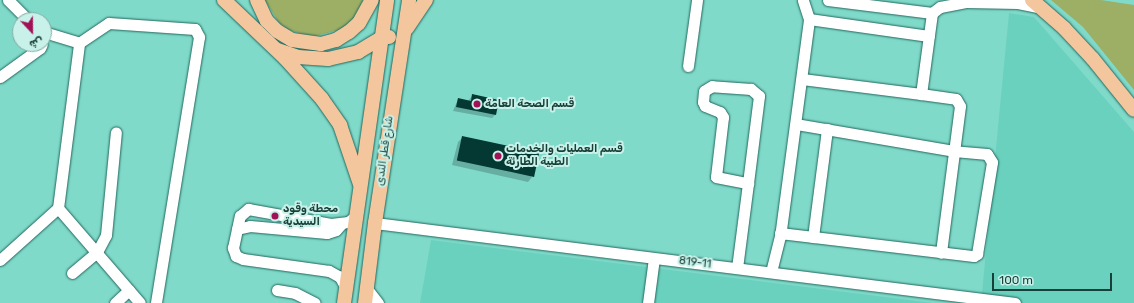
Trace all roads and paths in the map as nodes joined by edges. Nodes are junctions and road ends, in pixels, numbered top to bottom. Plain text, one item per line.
1 (8, 0) edge
2 (224, 0) edge
3 (257, 0) edge
4 (372, 0) edge
5 (387, 0) edge
6 (409, 0) edge
7 (426, 0) edge
8 (697, 0) edge
9 (803, 0) edge
10 (828, 0) edge
11 (1032, 0) edge
12 (1043, 9) junction
13 (20, 12) edge
14 (932, 13) junction
15 (809, 19) junction
16 (52, 34) edge
17 (929, 36) junction
18 (383, 37) junction
19 (402, 38) junction
20 (80, 43) junction
21 (270, 46) junction
22 (34, 52) edge
23 (688, 66) dead end
24 (0, 77) edge
25 (802, 79) junction
26 (921, 94) junction
27 (1134, 110) edge
28 (796, 124) junction
29 (827, 129) junction
30 (116, 132) dead end
31 (954, 151) junction
32 (748, 183) junction
33 (362, 188) junction
34 (58, 208) junction
35 (357, 215) junction
36 (342, 223) junction
37 (375, 223) junction
38 (237, 229) junction
39 (780, 235) junction
40 (813, 237) junction
41 (97, 252) junction
42 (941, 253) junction
43 (654, 258) junction
44 (0, 260) edge
45 (737, 268) junction
46 (771, 272) junction
47 (72, 273) dead end
48 (346, 288) junction
49 (367, 289) junction
50 (129, 290) junction
51 (276, 290) dead end
52 (115, 303) edge
53 (140, 303) edge
54 (156, 303) edge
55 (315, 303) edge
56 (344, 303) edge
57 (365, 303) edge
58 (378, 303) edge
59 (648, 303) edge
60 (1015, 303) edge

1 - 13 street
2 - 21 main road
3 - 4 main road
5 - 18 main road, شارع قطر الندى
6 - 19 main road, شارع قطر الندى
7 - 19 main road
8 - 23 street
9 - 15 street
10 - 14 street
11 - 12 main road
12 - 14 street
12 - 27 main road
14 - 17 street
15 - 17 street
15 - 25 street
16 - 20 street
17 - 26 street
18 - 19 main road
18 - 21 main road
18 - 33 main road, شارع قطر الندى
19 - 37 main road, شارع قطر الندى
20 - 34 street
20 - 54 street
21 - 33 main road
22 - 24 street
25 - 26 street
25 - 28 street
26 - 31 street
28 - 29 street
28 - 39 street
29 - 31 street
29 - 40 street
30 - 41 street
31 - 42 street
31 - 42 street
32 - 32 street
32 - 45 street
33 - 35 main road, شارع قطر الندى
34 - 41 street
34 - 44 street
35 - 36 street
35 - 48 main road, شارع قطر الندى
36 - 38 street
36 - 38 street
37 - 43 street, 819-11
37 - 49 main road, شارع قطر الندى
38 - 48 street
39 - 40 street
39 - 46 street
40 - 42 street
41 - 47 street
41 - 50 street
43 - 45 street, 819-11
43 - 59 street
45 - 46 street, 819-11
46 - 60 street, 819-11
48 - 56 main road, شارع قطر الندى
49 - 57 main road, شارع قطر الندى
49 - 58 street
50 - 52 street
50 - 53 street
51 - 55 street

